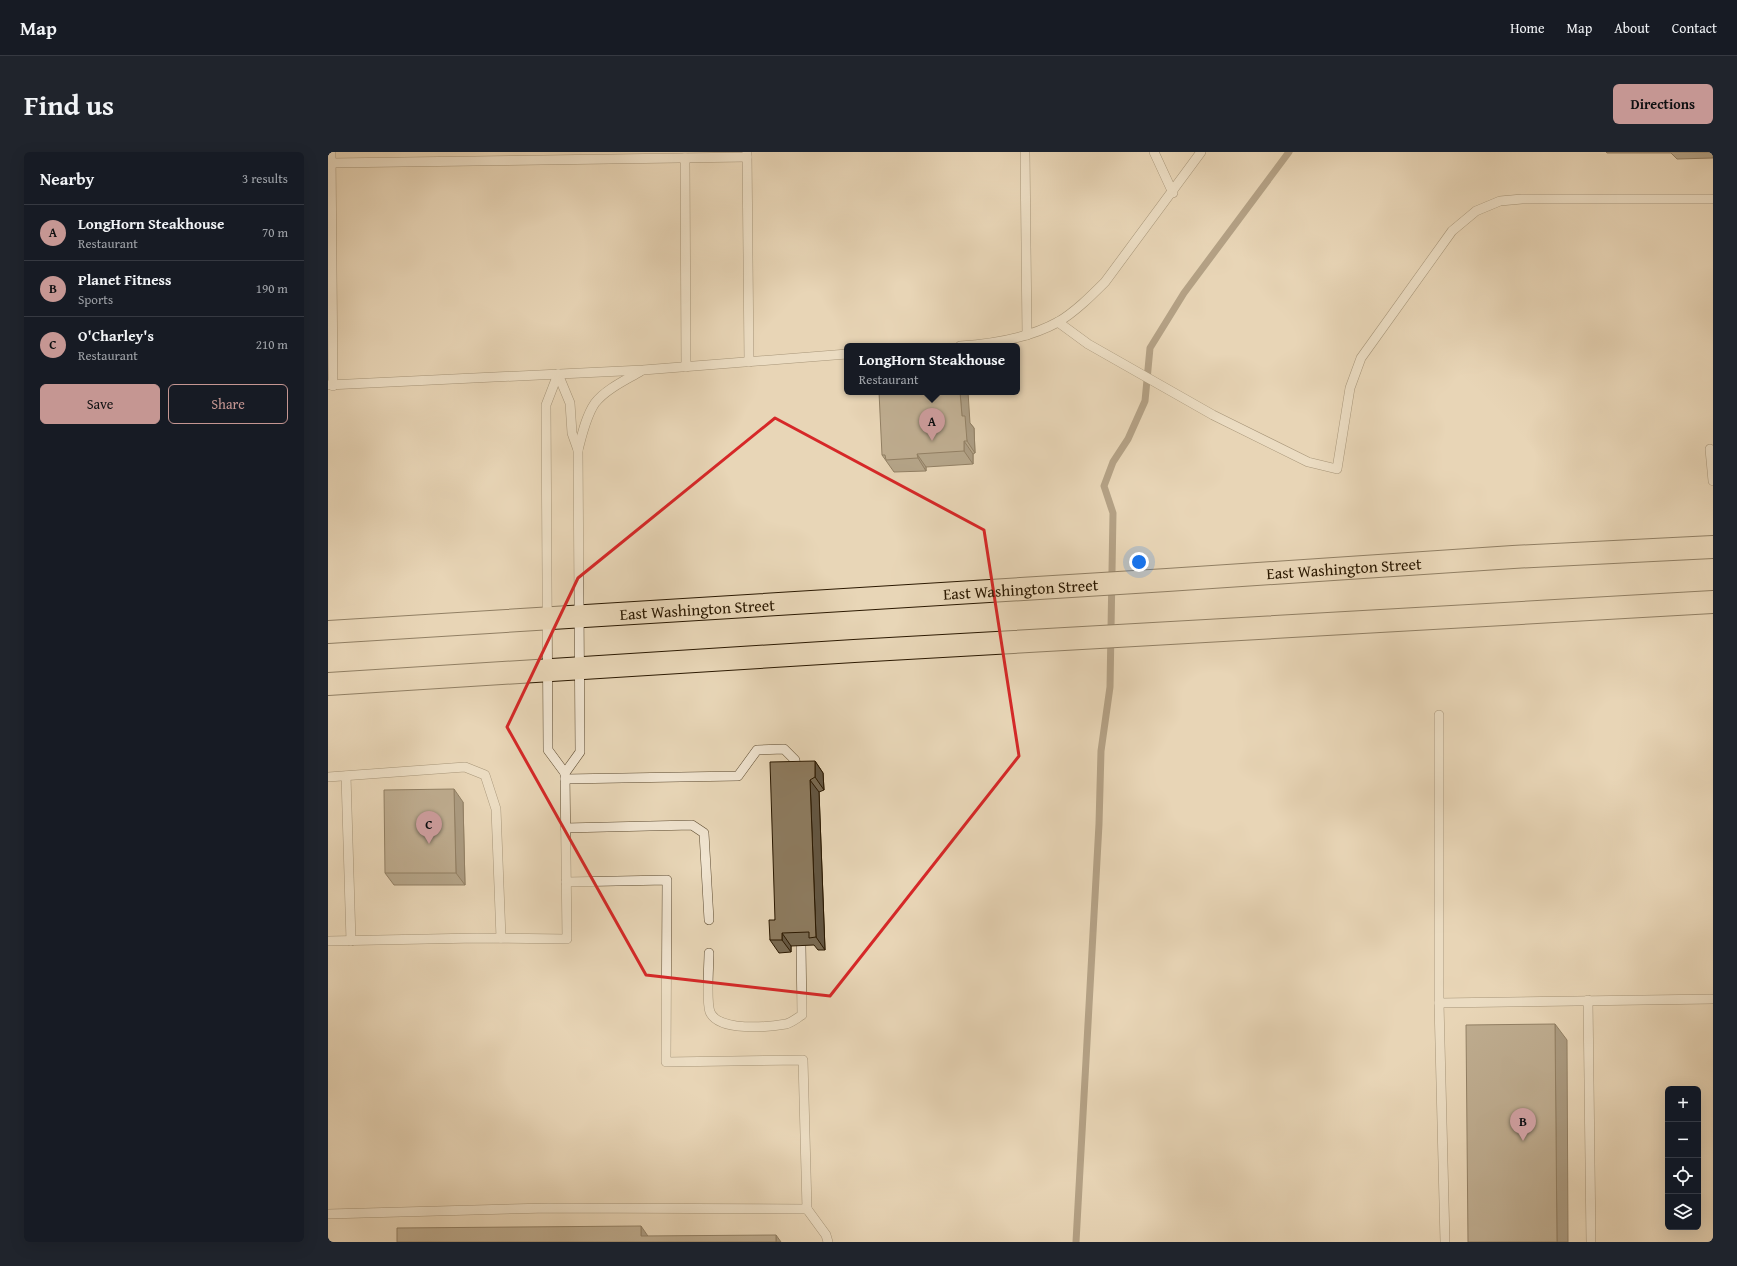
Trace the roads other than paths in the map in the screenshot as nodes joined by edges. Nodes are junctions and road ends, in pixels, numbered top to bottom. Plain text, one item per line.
1 (331, 152) edge
2 (1025, 152) edge
3 (1154, 152) edge
4 (1201, 152) edge
5 (747, 155) edge
6 (685, 158) junction
7 (331, 163) junction
8 (330, 193) edge
9 (1173, 193) junction
10 (1713, 199) edge
11 (330, 278) edge
12 (1058, 322) junction
13 (1027, 335) junction
14 (987, 343) edge
15 (844, 354) edge
16 (749, 362) junction
17 (686, 367) junction
18 (643, 370) junction
19 (558, 374) junction
20 (331, 385) edge
21 (1710, 449) dead end
22 (578, 450) junction
23 (1713, 481) edge
24 (1713, 547) edge
25 (1713, 602) edge
26 (579, 616) junction
27 (547, 618) junction
28 (328, 632) edge
29 (579, 669) junction
30 (547, 672) junction
31 (328, 684) edge
32 (1439, 715) dead end
33 (797, 774) edge
34 (346, 776) junction
35 (565, 776) junction
36 (328, 777) edge
37 (565, 828) junction
38 (566, 882) junction
39 (709, 920) dead end
40 (501, 938) junction
41 (328, 941) edge
42 (351, 941) junction
43 (801, 945) edge
44 (709, 953) dead end
45 (1713, 999) edge
46 (1588, 1000) junction
47 (1440, 1002) junction
48 (807, 1209) junction
49 (328, 1214) edge
50 (828, 1242) edge
51 (1444, 1242) edge
52 (1591, 1242) edge

1 - 7 lane
2 - 13 lane
3 - 9 lane
4 - 9 lane
5 - 6 lane
5 - 16 lane
6 - 7 lane
6 - 17 lane
7 - 8 lane
8 - 11 lane
9 - 12 lane
10 - 12 lane
11 - 20 lane
12 - 13 lane
13 - 14 lane
15 - 16 lane
16 - 17 lane
17 - 18 lane
18 - 19 lane
18 - 22 lane
19 - 20 lane
19 - 22 lane
19 - 27 lane
21 - 23 lane
22 - 26 lane
24 - 26 main road, East Washington Street
25 - 29 main road
26 - 27 main road, East Washington Street
26 - 29 lane
27 - 28 main road, East Washington Street
27 - 30 lane
29 - 30 main road
29 - 35 lane
30 - 31 main road
30 - 35 lane
32 - 47 lane
33 - 35 lane
34 - 36 lane
34 - 40 lane
34 - 42 lane
35 - 37 lane
37 - 38 lane
37 - 39 lane
38 - 40 lane
38 - 48 lane
40 - 42 lane
41 - 42 lane
43 - 44 lane
45 - 46 lane
46 - 47 lane
46 - 52 lane
47 - 51 lane
48 - 49 lane
48 - 50 lane

